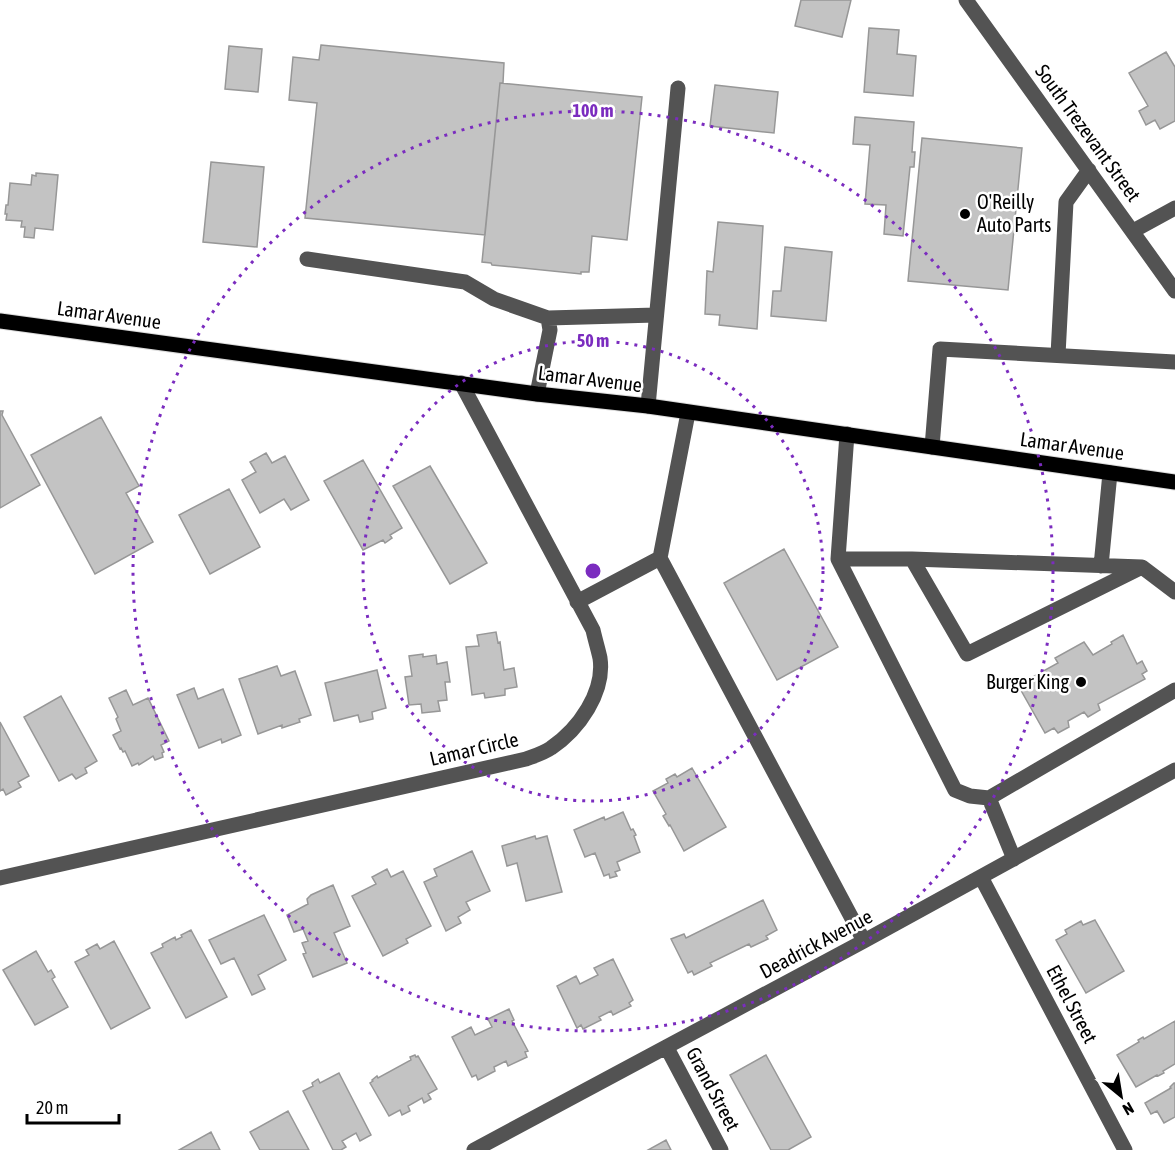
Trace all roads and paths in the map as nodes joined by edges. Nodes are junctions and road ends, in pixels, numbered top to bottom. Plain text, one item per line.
1 (966, 0) edge
2 (678, 88) dead end
3 (1089, 170) junction
4 (1175, 208) edge
5 (1133, 231) junction
6 (307, 259) dead end
7 (1175, 291) edge
8 (656, 315) junction
9 (548, 318) junction
10 (0, 321) edge
11 (1058, 355) junction
12 (1175, 362) edge
13 (461, 383) junction
14 (537, 394) junction
15 (648, 406) junction
16 (688, 413) junction
17 (847, 434) junction
18 (932, 447) junction
19 (1110, 473) junction
20 (1175, 482) edge
21 (660, 558) junction
22 (838, 559) junction
23 (912, 559) junction
24 (1101, 566) junction
25 (1143, 567) junction
26 (1175, 592) edge
27 (577, 602) junction
28 (1175, 690) edge
29 (1175, 770) edge
30 (989, 798) junction
31 (1014, 859) junction
32 (981, 877) junction
33 (0, 878) edge
34 (864, 941) junction
35 (667, 1048) junction
36 (474, 1150) edge
37 (721, 1150) edge
38 (1125, 1150) edge

1 - 3 street, South Trezevant Street
2 - 8 street
3 - 5 street, South Trezevant Street
3 - 11 street
4 - 5 street
5 - 7 street, South Trezevant Street
6 - 9 street
8 - 9 street
8 - 15 street
9 - 14 street
10 - 13 main road, Lamar Avenue
11 - 12 street
11 - 18 street
13 - 14 main road, Lamar Avenue
13 - 27 street, Lamar Circle
14 - 15 main road, Lamar Avenue
15 - 16 main road, Lamar Avenue
16 - 17 main road, Lamar Avenue
16 - 21 street
17 - 18 main road, Lamar Avenue
17 - 22 street
18 - 19 main road, Lamar Avenue
19 - 20 main road, Lamar Avenue
19 - 24 street
21 - 27 street
21 - 34 street
22 - 23 street
22 - 30 street
23 - 24 street
23 - 25 street
24 - 25 street
25 - 26 street
27 - 33 street, Lamar Circle
28 - 30 street
29 - 31 street, Deadrick Avenue
30 - 31 street
31 - 32 street, Deadrick Avenue
32 - 34 street, Deadrick Avenue
32 - 38 street, Ethel Street
34 - 35 street, Deadrick Avenue
35 - 36 street, Deadrick Avenue
35 - 37 street, Grand Street

